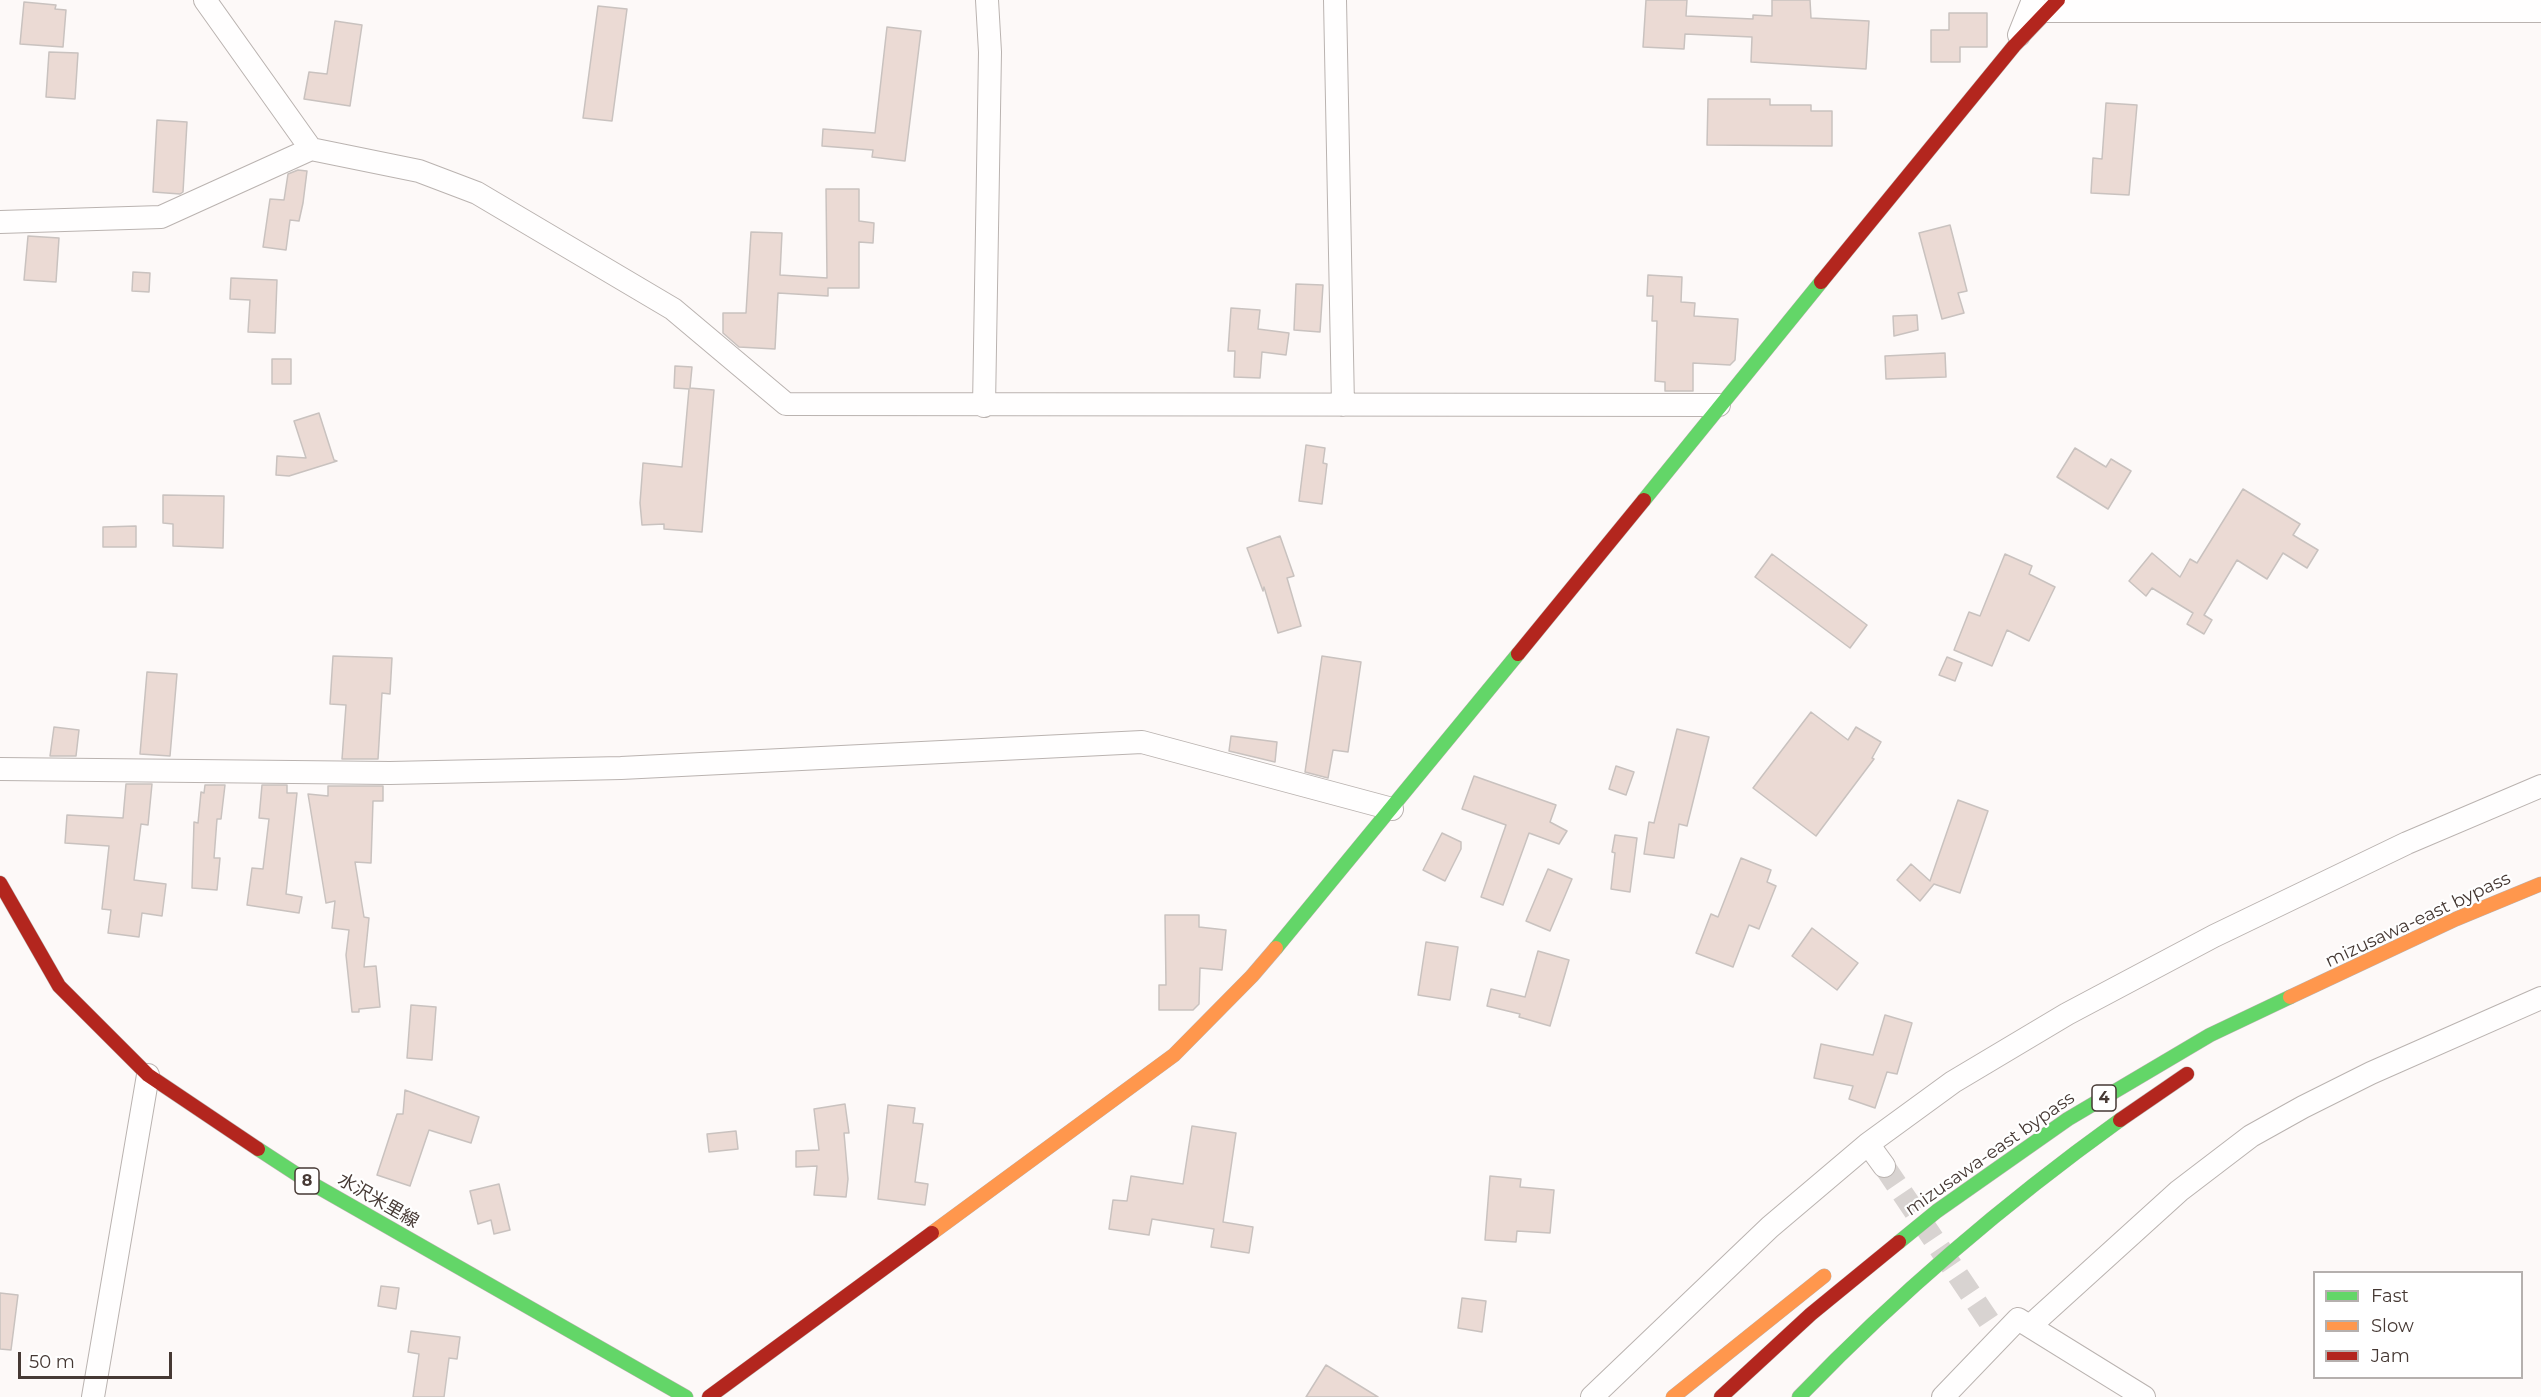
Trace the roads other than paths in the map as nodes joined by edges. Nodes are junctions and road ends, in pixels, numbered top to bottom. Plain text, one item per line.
1 (205, 0) edge
2 (987, 0) edge
3 (1335, 0) edge
4 (2046, 4) edge
5 (2541, 11) edge
6 (2014, 46) joint
7 (311, 149) junction
8 (0, 222) edge
9 (1343, 405) junction
10 (1719, 405) junction
11 (984, 406) junction
12 (0, 769) edge
13 (2541, 786) edge
14 (1392, 809) junction
15 (0, 882) edge
16 (2541, 884) edge
17 (2334, 978) junction
18 (2541, 998) edge
19 (2257, 1028) dead end
20 (2210, 1035) junction
21 (2199, 1066) dead end
22 (148, 1075) junction
23 (1868, 1144) junction
24 (1993, 1154) dead end
25 (1884, 1166) tunnel mouth
26 (1835, 1268) dead end
27 (2030, 1326) junction
28 (2131, 1394) edge
29 (93, 1397) edge
30 (686, 1397) edge
31 (709, 1397) edge
32 (1592, 1397) edge
33 (1673, 1397) edge
34 (1721, 1397) edge
35 (1799, 1397) edge
36 (1943, 1397) edge

1 - 7 street
2 - 11 street
3 - 9 street
4 - 5 street
4 - 6 street
6 - 10 main road
7 - 8 street
7 - 11 street
9 - 10 street
9 - 11 street
10 - 14 main road
12 - 14 street
13 - 23 street
14 - 31 main road
15 - 22 main road, 水沢米里線 / 8
16 - 17 main road, mizusawa-east bypass / 4
17 - 19 main road
17 - 20 main road, mizusawa-east bypass / 4
18 - 27 street
20 - 24 main road
20 - 34 main road, mizusawa-east bypass / 4
21 - 35 main road
22 - 29 street
22 - 30 main road, 水沢米里線 / 8
23 - 25 street
23 - 32 street
26 - 33 main road
27 - 28 street
27 - 36 street

